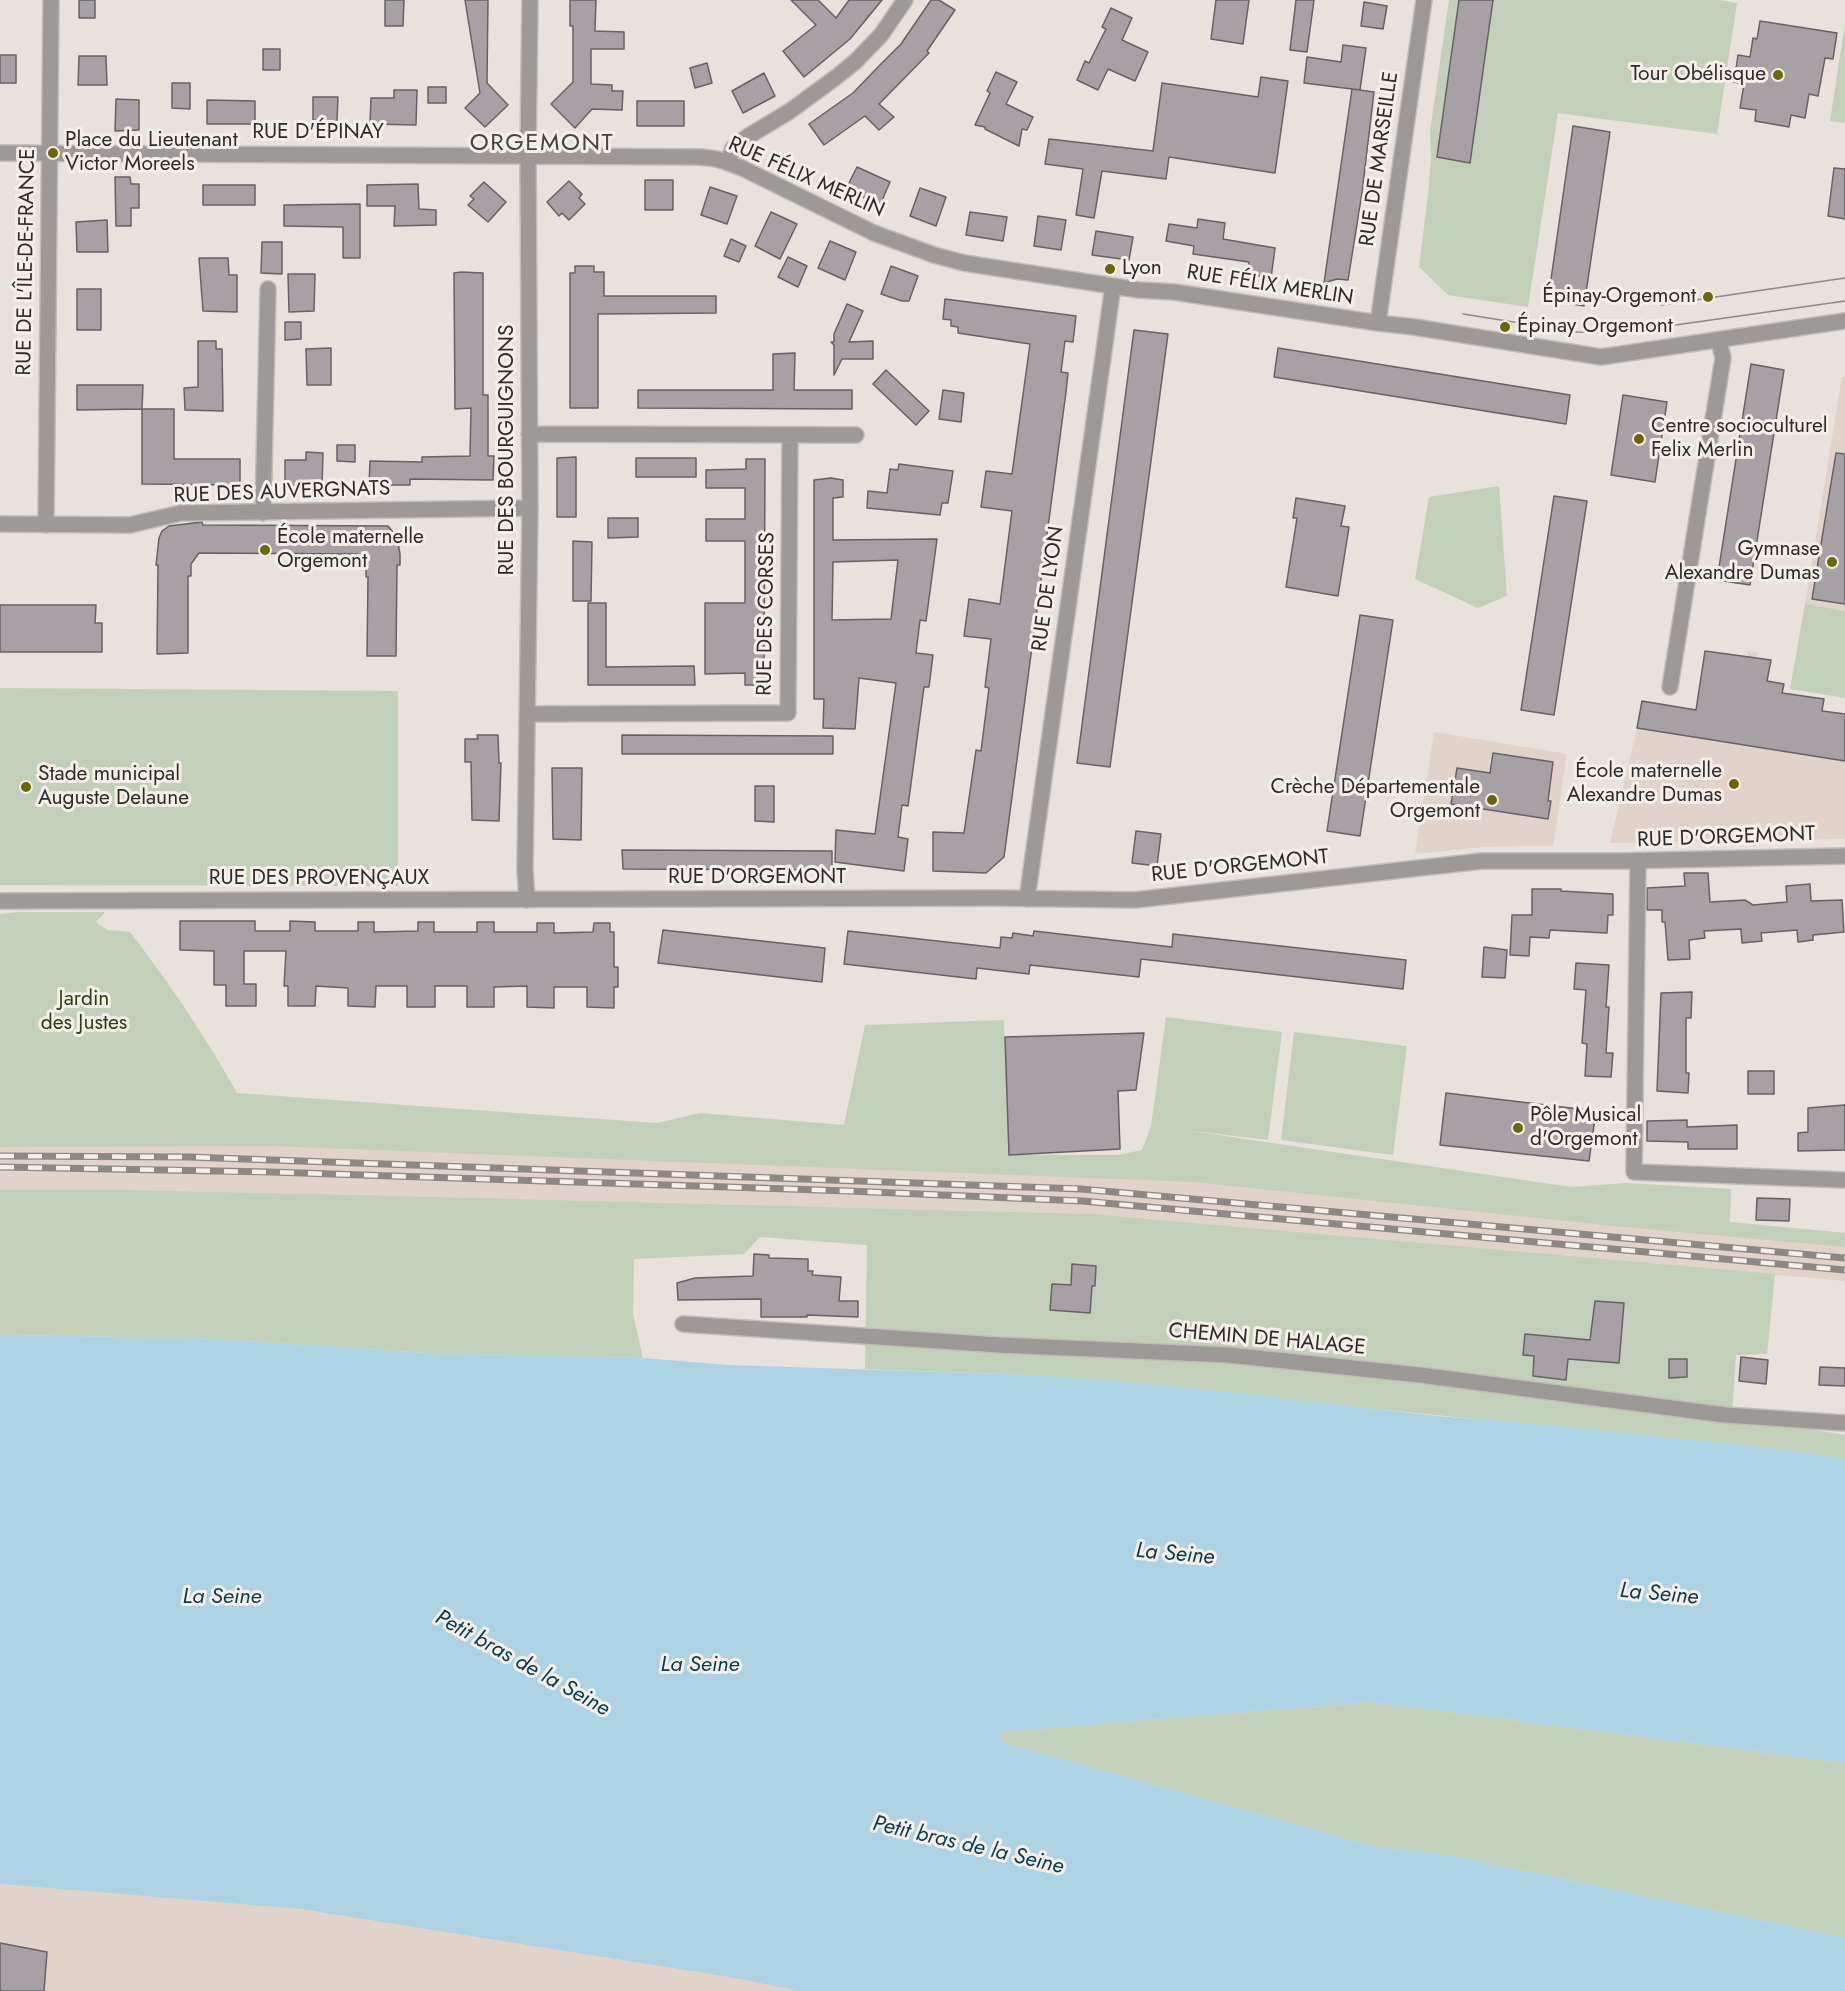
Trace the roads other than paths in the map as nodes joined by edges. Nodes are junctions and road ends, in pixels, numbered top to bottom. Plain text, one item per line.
1 (51, 0) edge
2 (530, 0) edge
3 (905, 0) edge
4 (1424, 0) edge
5 (0, 153) edge
6 (50, 154) junction
7 (528, 155) junction
8 (728, 162) junction
9 (1113, 286) junction
10 (268, 289) dead end
11 (1845, 321) edge
12 (1378, 324) junction
13 (1719, 340) junction
14 (529, 434) junction
15 (856, 435) dead end
16 (790, 436) junction
17 (530, 508) junction
18 (263, 513) junction
19 (0, 524) edge
20 (46, 525) junction
21 (1670, 687) dead end
22 (528, 714) junction
23 (1845, 855) edge
24 (1638, 861) junction
25 (638, 899) joint
26 (1027, 899) junction
27 (527, 900) junction
28 (0, 901) edge
29 (1845, 1180) edge
30 (683, 1324) dead end
31 (1845, 1423) edge

1 - 6 street, RUE DE L'ÎLE-DE-FRANCE
2 - 7 street, RUE DES BOURGUIGNONS
3 - 8 street
4 - 12 street, RUE DE MARSEILLE
5 - 6 street, RUE D'ÉPINAY
6 - 7 street, RUE D'ÉPINAY
6 - 20 street, RUE DE L'ÎLE-DE-FRANCE
7 - 8 street, RUE FÉLIX MERLIN
7 - 14 street, RUE DES BOURGUIGNONS
8 - 9 street, RUE FÉLIX MERLIN
9 - 12 street, RUE FÉLIX MERLIN
9 - 26 street, RUE DE LYON
10 - 18 street
11 - 13 street, RUE FÉLIX MERLIN
12 - 13 street, RUE FÉLIX MERLIN
13 - 21 street
14 - 16 street
14 - 17 street, RUE DES BOURGUIGNONS
15 - 16 street
16 - 22 street, RUE DES CORSES
17 - 18 street, RUE DES AUVERGNATS
17 - 22 street, RUE DES BOURGUIGNONS
18 - 20 street, RUE DES AUVERGNATS
19 - 20 street, RUE DES AUVERGNATS
22 - 27 street, RUE DES BOURGUIGNONS
23 - 24 street, RUE D'ORGEMONT
24 - 26 street, RUE D'ORGEMONT
24 - 29 street
25 - 26 street, RUE D'ORGEMONT
25 - 27 street, RUE DES PROVENÇAUX
27 - 28 street, RUE DES PROVENÇAUX
30 - 31 street, CHEMIN DE HALAGE

